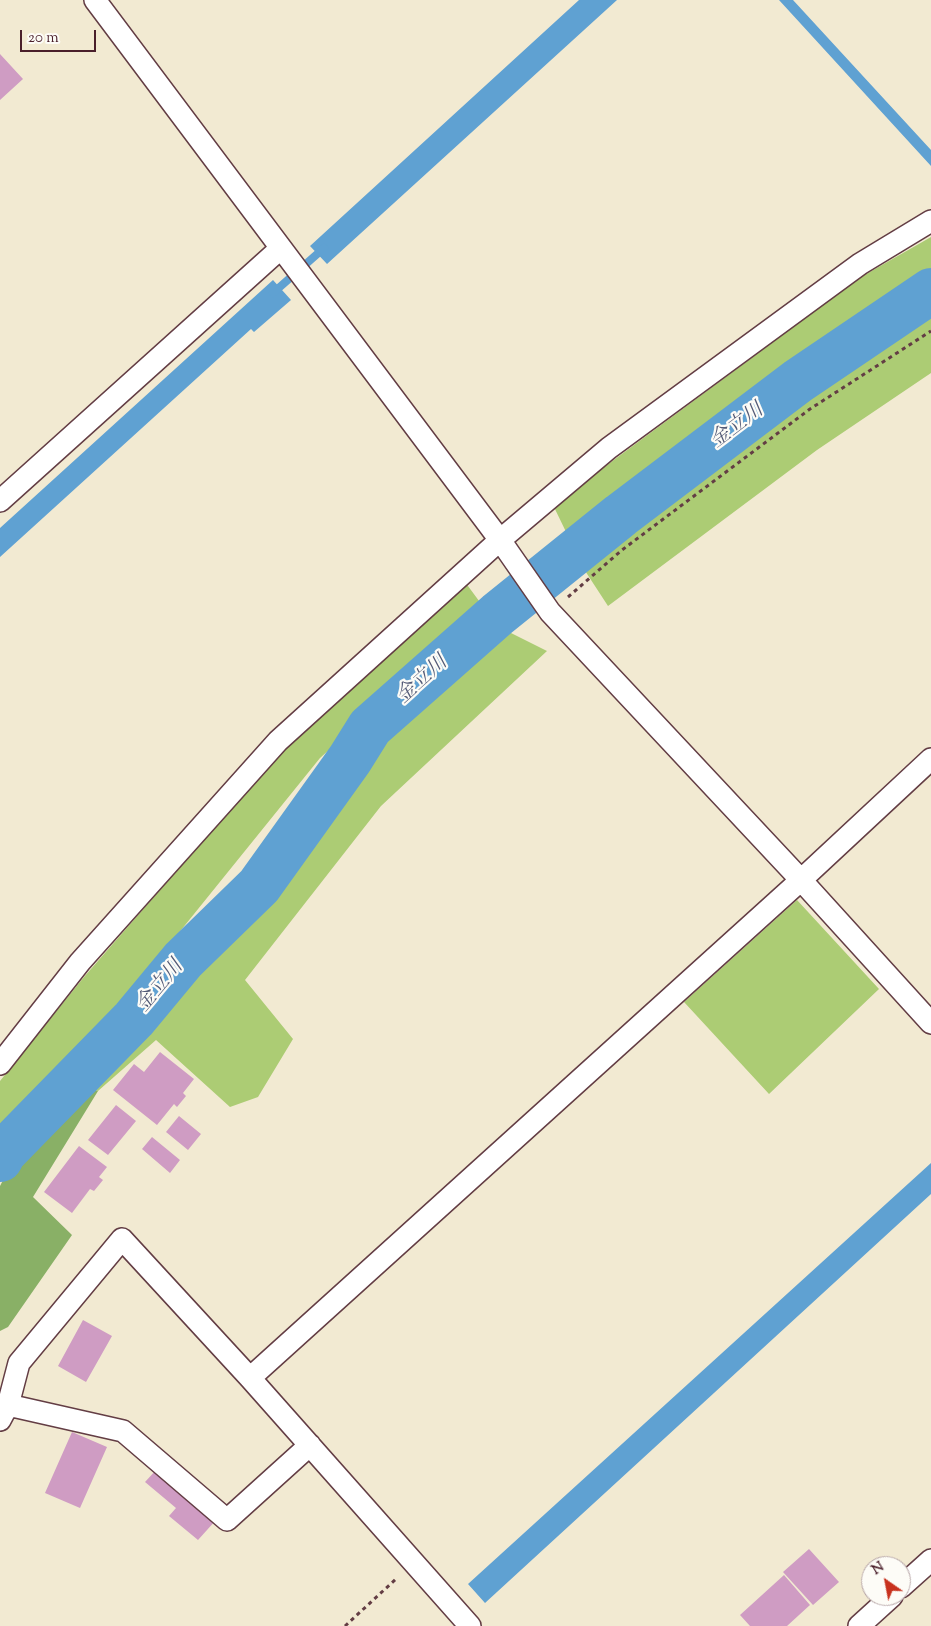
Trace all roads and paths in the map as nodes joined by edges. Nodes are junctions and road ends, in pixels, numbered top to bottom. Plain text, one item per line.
1 (95, 0) edge
2 (931, 221) edge
3 (286, 255) junction
4 (931, 331) edge
5 (0, 501) edge
6 (505, 548) junction
7 (550, 612) junction
8 (931, 759) edge
9 (801, 880) junction
10 (931, 1023) edge
11 (0, 1064) edge
12 (250, 1378) junction
13 (4, 1412) edge
14 (310, 1445) junction
15 (931, 1560) edge
16 (414, 1563) junction
17 (911, 1579) edge
18 (881, 1606) edge
19 (345, 1626) edge
20 (470, 1626) edge
21 (859, 1626) edge

1 - 3 street
2 - 6 street
3 - 5 street
3 - 6 street
4 - 7 path
6 - 7 street
6 - 11 street
7 - 9 street
8 - 9 street
9 - 10 street
9 - 12 street
12 - 13 street
12 - 14 street
13 - 14 street
14 - 16 street
15 - 17 street
16 - 19 path
16 - 20 street
18 - 21 street

